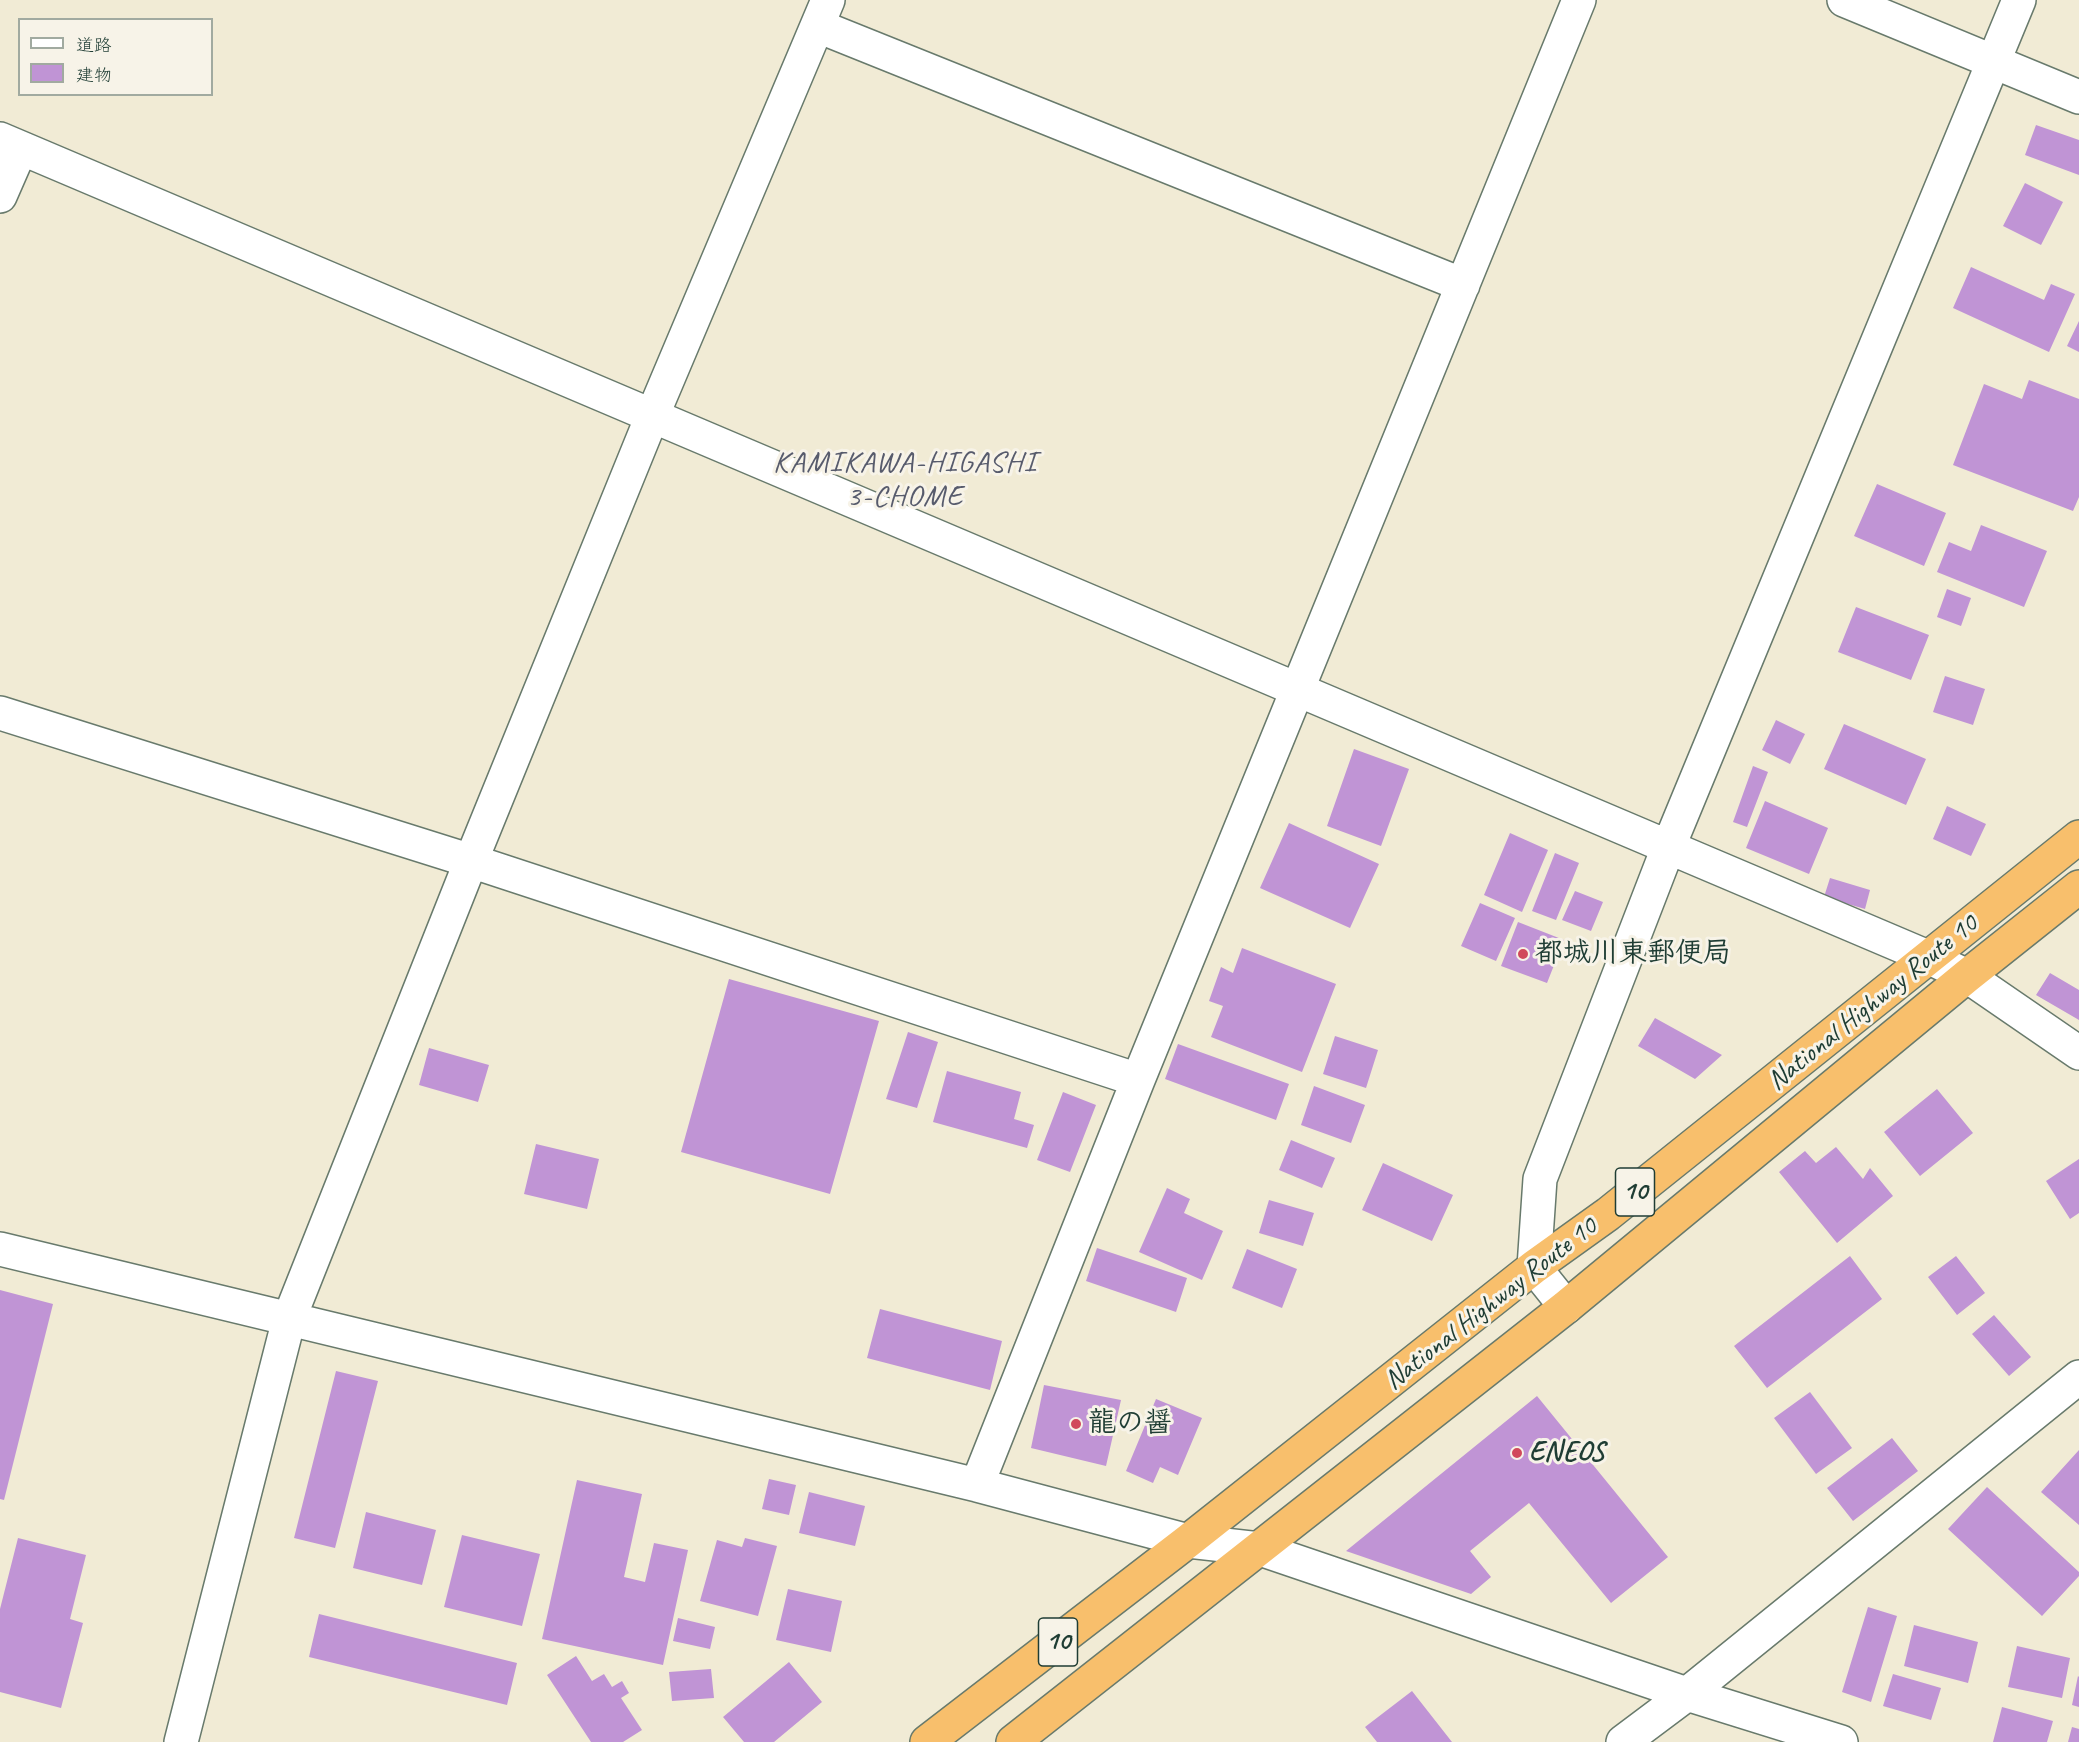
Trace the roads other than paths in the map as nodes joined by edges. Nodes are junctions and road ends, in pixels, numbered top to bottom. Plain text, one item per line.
1 (1579, 0) edge
2 (1844, 0) edge
3 (2019, 0) edge
4 (823, 13) edge
5 (1994, 63) junction
6 (2079, 97) edge
7 (10, 143) edge
8 (0, 196) edge
9 (1463, 285) junction
10 (653, 414) junction
11 (1298, 689) junction
12 (0, 713) edge
13 (2079, 837) edge
14 (1668, 848) junction
15 (471, 861) junction
16 (2079, 887) edge
17 (1930, 958) junction
18 (1967, 976) junction
19 (2079, 1053) edge
20 (1138, 1080) junction
21 (0, 1249) edge
22 (1534, 1267) junction
23 (1566, 1307) junction
24 (289, 1319) junction
25 (2079, 1377) edge
26 (977, 1485) junction
27 (1188, 1541) junction
28 (1260, 1549) junction
29 (1687, 1694) junction
30 (181, 1742) edge
31 (927, 1742) edge
32 (1013, 1742) edge
33 (1623, 1742) edge
34 (1841, 1742) edge

1 - 9 street
2 - 5 street
3 - 5 street
4 - 9 street
4 - 10 street
5 - 6 street
5 - 14 street
7 - 8 street
7 - 10 street
9 - 11 street
10 - 11 street
10 - 15 street
11 - 14 street
11 - 20 street
12 - 15 street
13 - 17 highway, National Highway Route 10 / 10
14 - 17 street
14 - 22 street
15 - 20 street
15 - 24 street
16 - 18 highway, National Highway Route 10 / 10
17 - 18 street
17 - 22 highway, National Highway Route 10 / 10
18 - 19 street
18 - 23 highway, National Highway Route 10 / 10
20 - 26 street
21 - 24 street
22 - 23 street
22 - 27 highway, National Highway Route 10 / 10
23 - 28 highway, National Highway Route 10 / 10
24 - 26 street
24 - 30 street
25 - 29 street
26 - 27 street
27 - 28 street
27 - 31 highway, National Highway Route 10 / 10
28 - 29 street
28 - 32 highway, National Highway Route 10 / 10
29 - 33 street
29 - 34 street

